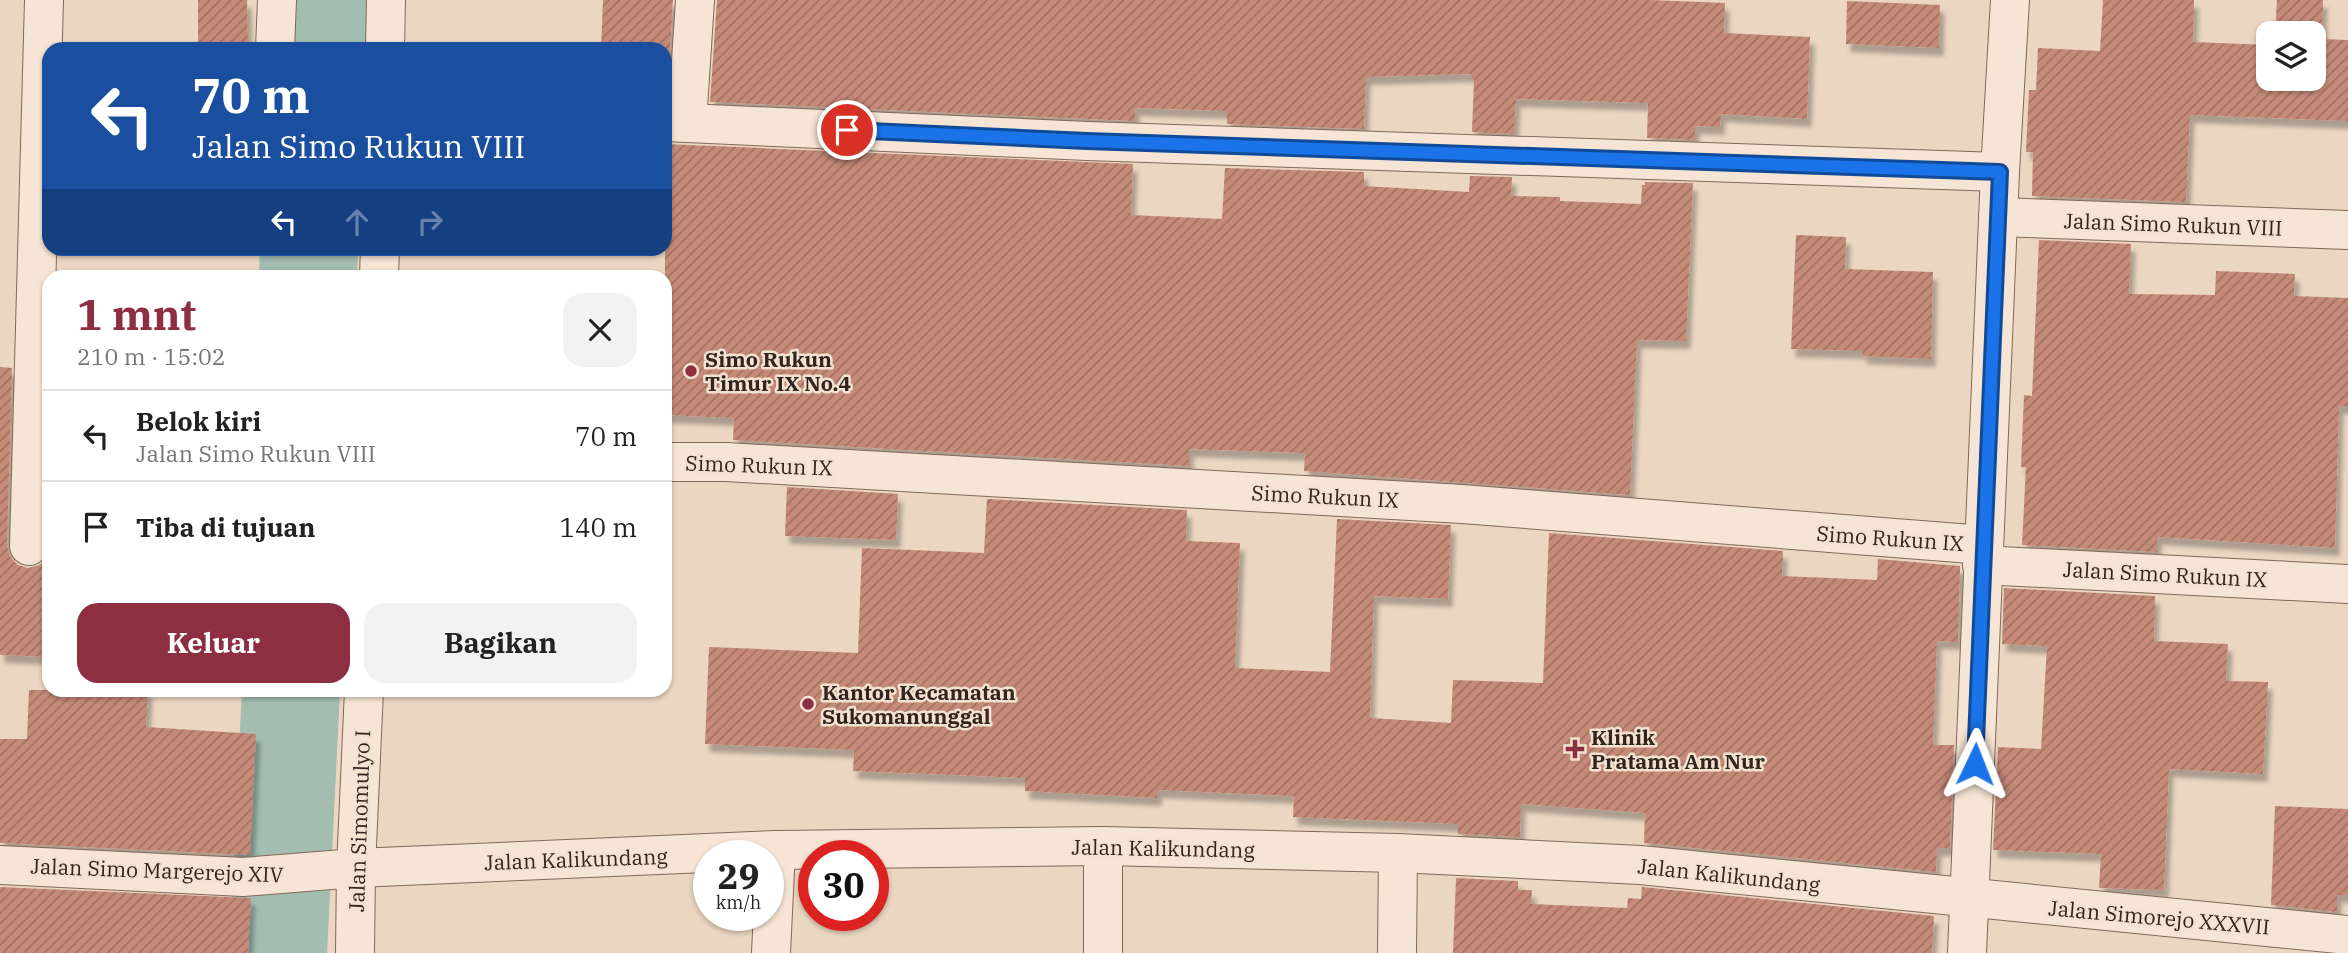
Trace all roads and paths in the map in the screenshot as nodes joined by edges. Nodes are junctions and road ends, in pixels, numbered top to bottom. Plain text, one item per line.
1 (44, 0) edge
2 (277, 0) edge
3 (386, 0) edge
4 (695, 0) edge
5 (2010, 0) edge
6 (43, 42) edge
7 (275, 42) edge
8 (385, 42) edge
9 (42, 61) edge
10 (676, 122) edge
11 (2000, 172) junction
12 (1998, 217) junction
13 (2348, 230) edge
14 (672, 462) edge
15 (26, 546) edge
16 (1983, 555) junction
17 (2348, 583) edge
18 (364, 697) edge
19 (1103, 846) junction
20 (784, 850) edge
21 (1398, 853) junction
22 (693, 854) edge
23 (0, 865) edge
24 (356, 868) junction
25 (1969, 899) junction
26 (772, 931) edge
27 (2348, 935) edge
28 (355, 953) edge
29 (771, 953) edge
30 (1103, 953) edge
31 (1397, 953) edge
32 (1967, 953) edge

1 - 6 street
2 - 7 street
3 - 8 street
4 - 10 street
5 - 11 street
9 - 15 street
10 - 11 street
11 - 12 street
12 - 13 street, Jalan Simo Rukun VIII
12 - 16 street
14 - 16 street, Simo Rukun IX
16 - 17 street, Jalan Simo Rukun IX
16 - 25 street
18 - 24 street, Jalan Simomulyo I
19 - 20 street, Jalan Kalikundang
19 - 21 street, Jalan Kalikundang
19 - 30 street
21 - 25 street, Jalan Kalikundang
21 - 31 street
22 - 24 street, Jalan Kalikundang
23 - 24 street, Jalan Simo Margerejo XIV
24 - 28 street, Jalan Simomulyo I
25 - 27 street, Jalan Simorejo XXXVII
25 - 32 street
26 - 29 street

